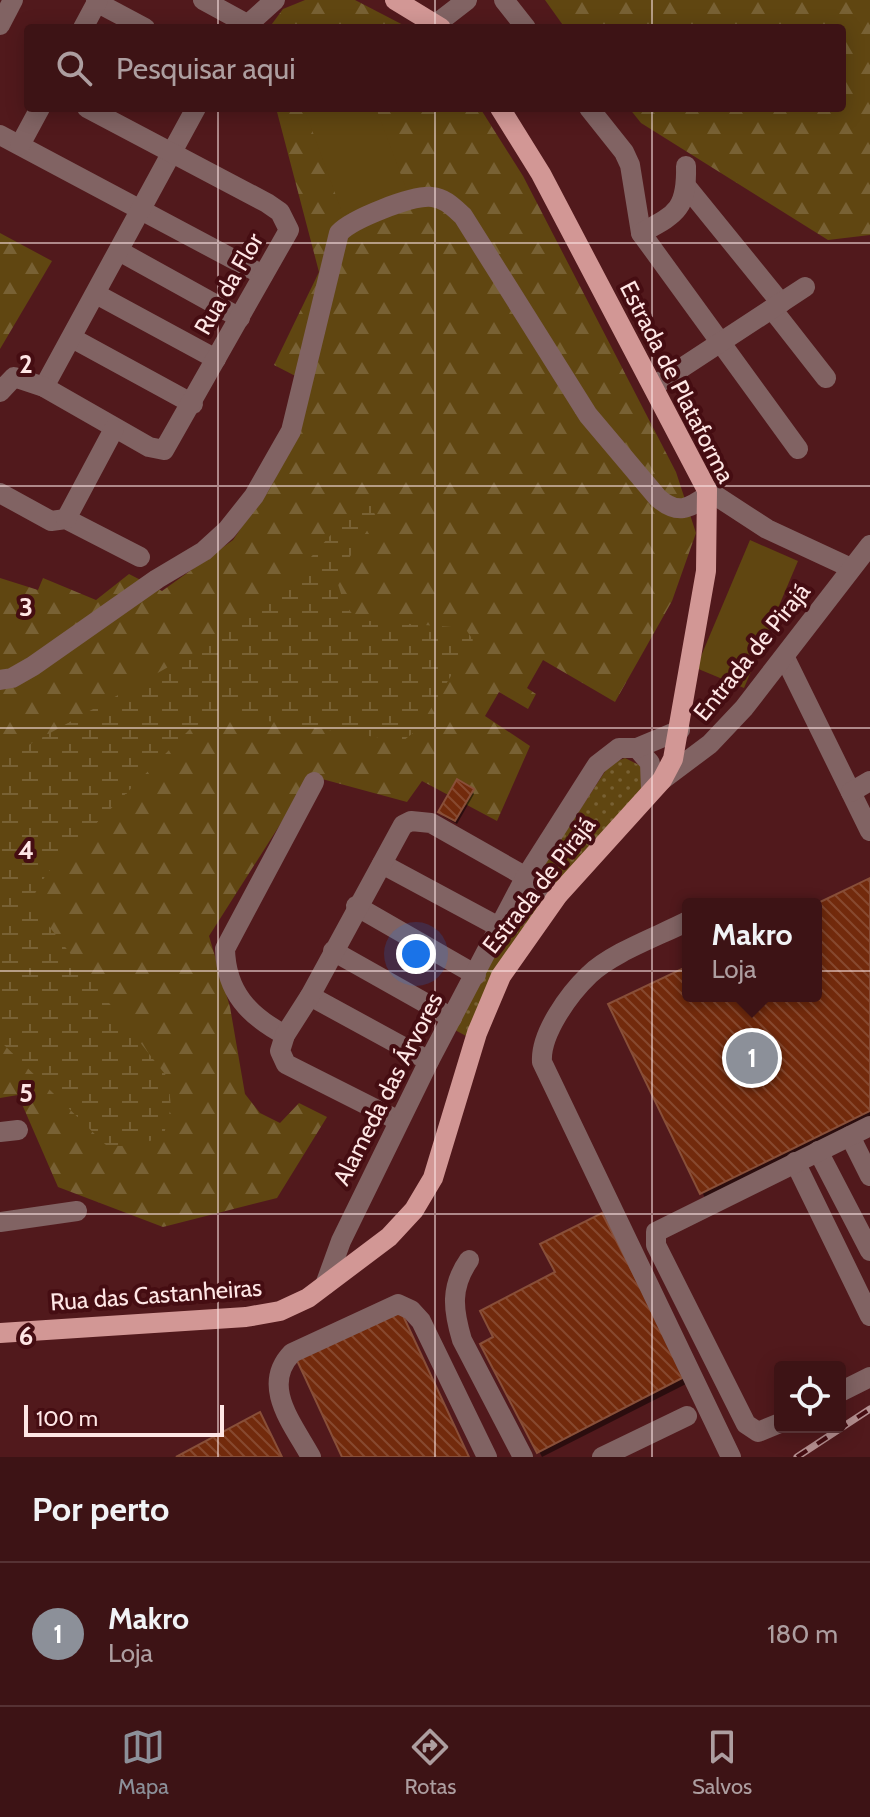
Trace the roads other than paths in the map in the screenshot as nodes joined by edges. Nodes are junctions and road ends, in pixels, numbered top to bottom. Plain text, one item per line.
1 (203, 0) edge
2 (275, 0) edge
3 (395, 0) edge
4 (467, 0) edge
5 (504, 0) edge
6 (97, 1) edge
7 (85, 24) edge
8 (138, 24) edge
9 (242, 24) edge
10 (247, 24) edge
11 (435, 24) edge
12 (440, 24) edge
13 (523, 24) edge
14 (38, 112) edge
15 (95, 112) edge
16 (193, 112) edge
17 (502, 112) edge
18 (592, 112) edge
19 (0, 135) edge
20 (20, 145) junction
21 (173, 153) junction
22 (142, 208) junction
23 (641, 233) junction
24 (119, 251) junction
25 (263, 275) junction
26 (805, 287) dead end
27 (96, 294) junction
28 (777, 306) junction
29 (240, 318) junction
30 (72, 338) junction
31 (719, 342) junction
32 (216, 359) junction
33 (826, 378) dead end
34 (654, 386) junction
35 (44, 387) junction
36 (0, 392) edge
37 (193, 404) junction
38 (114, 429) junction
39 (798, 449) dead end
40 (707, 492) junction
41 (0, 493) edge
42 (66, 519) junction
43 (870, 545) edge
44 (140, 557) dead end
45 (851, 568) junction
46 (785, 658) junction
47 (0, 680) edge
48 (680, 730) junction
49 (637, 748) junction
50 (870, 781) edge
51 (314, 782) dead end
52 (656, 785) junction
53 (851, 792) junction
54 (870, 831) edge
55 (382, 864) junction
56 (525, 878) junction
57 (558, 895) junction
58 (356, 906) junction
59 (682, 924) edge
60 (501, 928) junction
61 (333, 951) junction
62 (476, 975) junction
63 (310, 996) junction
64 (452, 1018) junction
65 (285, 1035) junction
66 (429, 1061) junction
67 (399, 1121) junction
68 (870, 1126) edge
69 (850, 1136) junction
70 (818, 1151) junction
71 (440, 1158) joint
72 (795, 1162) junction
73 (870, 1176) edge
74 (77, 1211) dead end
75 (0, 1222) edge
76 (870, 1251) edge
77 (469, 1260) dead end
78 (325, 1285) junction
79 (870, 1316) edge
80 (0, 1333) edge
81 (870, 1377) edge
82 (846, 1389) edge
83 (687, 1416) dead end
84 (774, 1425) edge
85 (311, 1457) edge
86 (487, 1457) edge
87 (523, 1457) edge
88 (602, 1457) edge
89 (731, 1457) edge

1 - 9 street
2 - 10 street
3 - 11 main road
4 - 12 street
5 - 13 street
6 - 7 street
6 - 8 street
14 - 20 street
15 - 21 street
16 - 21 street
17 - 34 main road, Estrada de Plataforma
18 - 23 street
19 - 20 street
20 - 22 street
21 - 22 street
21 - 25 street, Rua da Flor
22 - 24 street
22 - 25 street
23 - 28 street
23 - 31 street
24 - 27 street
24 - 29 street
25 - 29 street, Rua da Flor
26 - 28 street
27 - 30 street
27 - 32 street
28 - 31 street
28 - 33 street
29 - 32 street, Rua da Flor
30 - 35 street
30 - 37 street
31 - 34 street
31 - 39 street
32 - 37 street, Rua da Flor
34 - 40 main road, Estrada de Plataforma
35 - 36 street
35 - 38 street
37 - 38 street, Rua da Flor
38 - 42 street
40 - 45 street
40 - 47 street
40 - 48 main road, Estrada de Plataforma
41 - 42 street
42 - 44 street
43 - 45 street, Entrada de Pirajá
45 - 46 street, Entrada de Pirajá
46 - 52 street, Entrada de Pirajá
46 - 53 street
48 - 49 street, Alameda das Árvores
48 - 52 main road, Estrada de Plataforma
49 - 52 street
49 - 56 street, Alameda das Árvores
50 - 53 street
51 - 65 street
52 - 57 main road, Estrada de Pirajá
53 - 54 street
55 - 56 street
55 - 58 street
55 - 60 street
56 - 57 street
56 - 60 street, Alameda das Árvores
57 - 71 main road, Estrada de Pirajá
58 - 61 street
58 - 62 street
59 - 89 street
60 - 62 street, Alameda das Árvores
61 - 63 street
61 - 64 street
62 - 64 street, Alameda das Árvores
63 - 65 street
63 - 66 street
64 - 66 street, Alameda das Árvores
65 - 67 street
66 - 67 street, Alameda das Árvores
67 - 78 street, Alameda das Árvores
68 - 69 street
69 - 70 street
69 - 73 street
70 - 72 street
70 - 76 street
71 - 78 main road, Rua das Castanheiras
72 - 79 street
72 - 84 street
74 - 75 street
77 - 87 street
78 - 80 main road, Rua das Castanheiras
81 - 82 street
83 - 88 street
85 - 86 street

